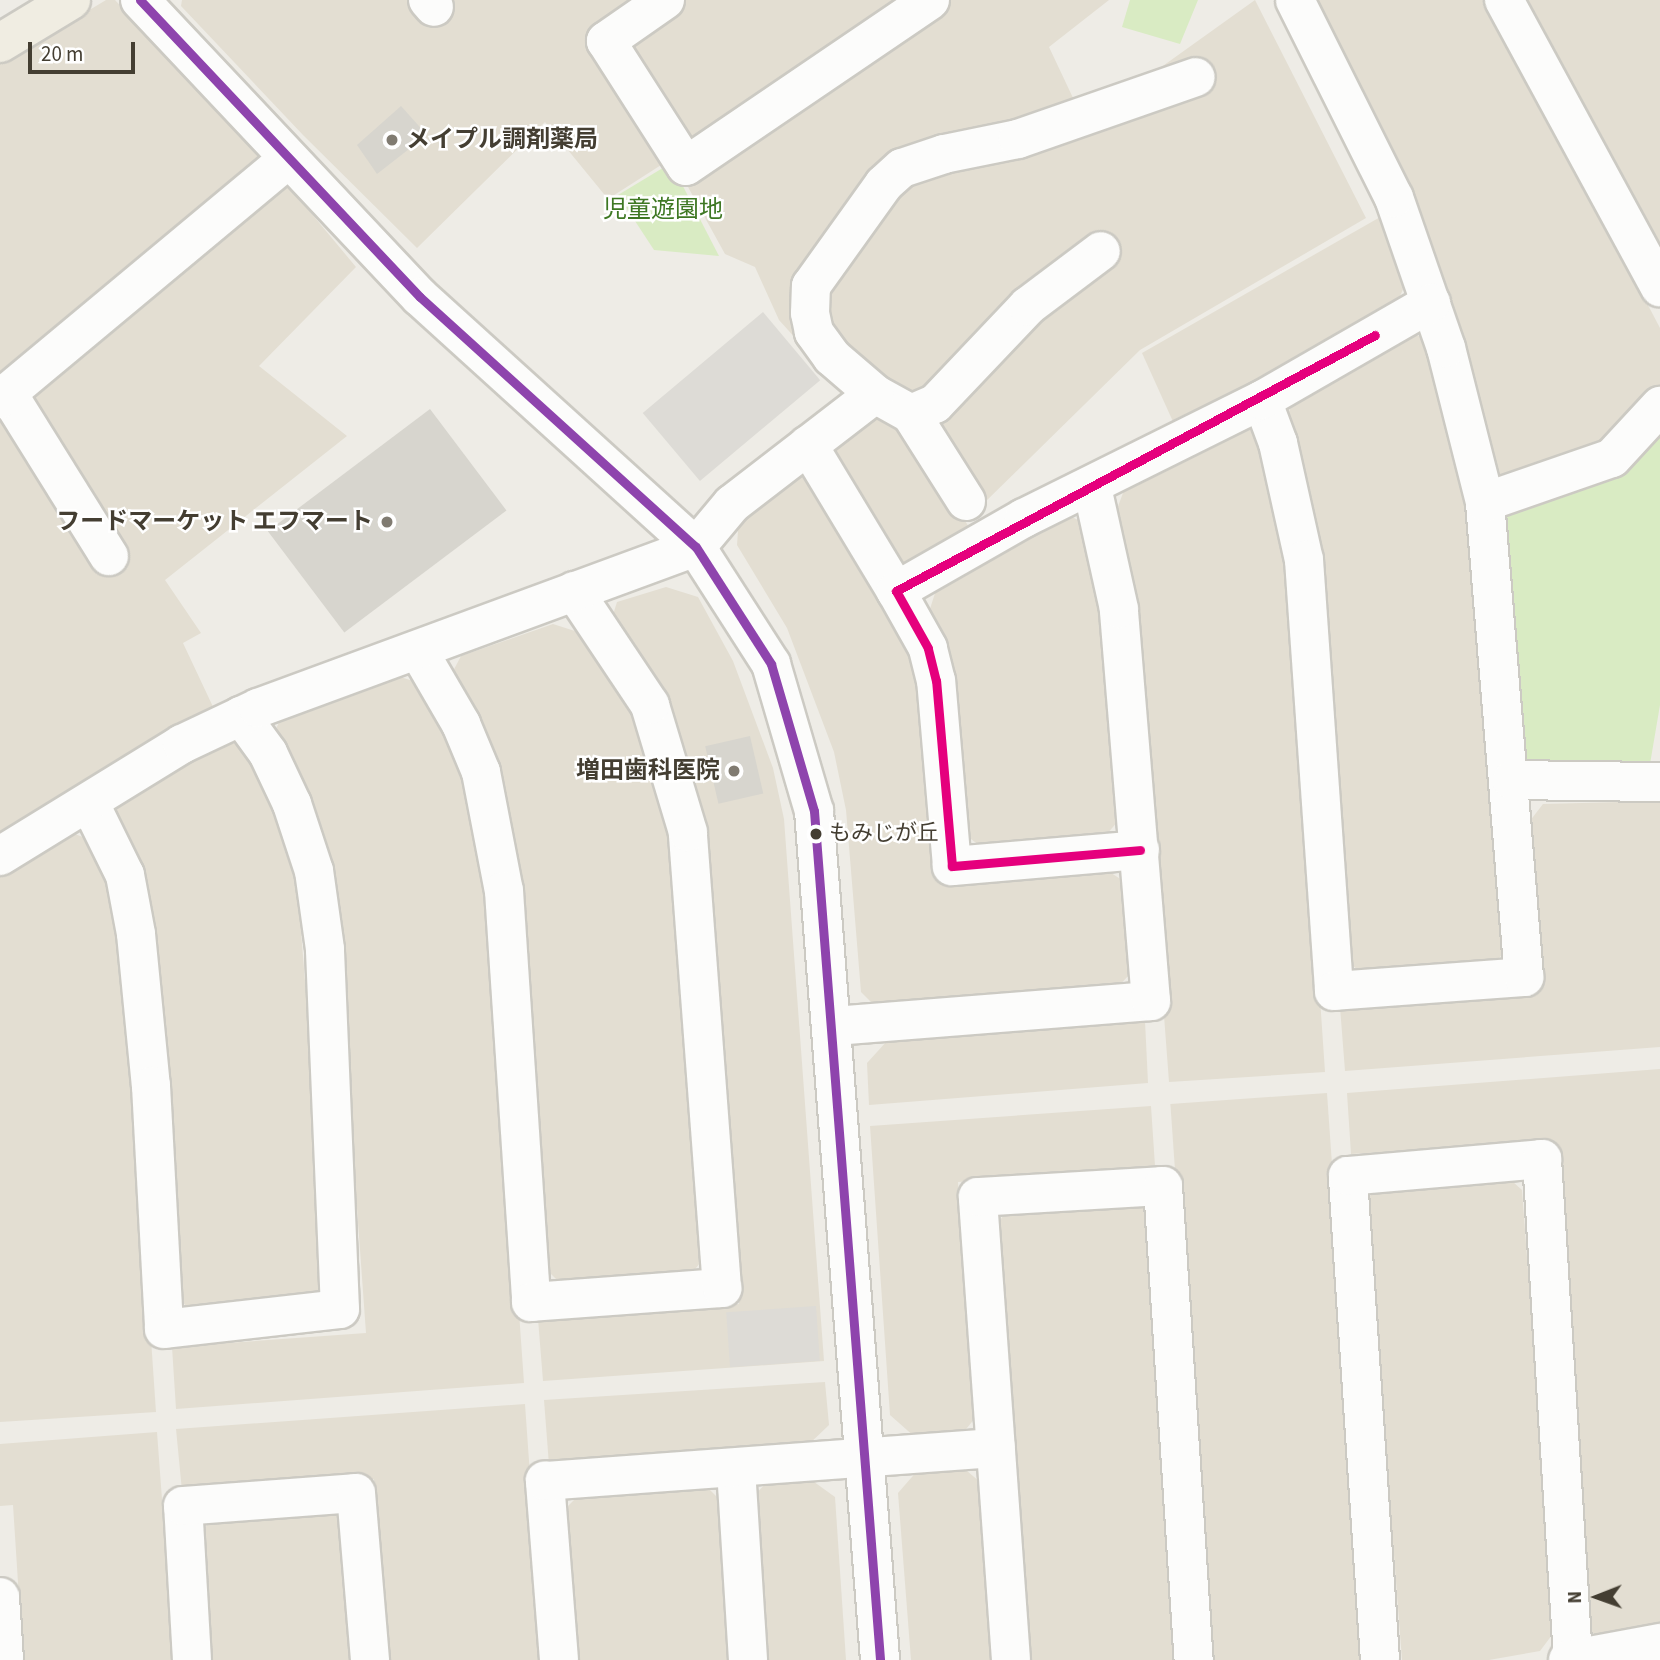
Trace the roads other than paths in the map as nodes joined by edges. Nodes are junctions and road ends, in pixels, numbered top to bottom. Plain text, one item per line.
1 (71, 0) edge
2 (140, 0) edge
3 (665, 0) edge
4 (930, 0) edge
5 (1295, 0) edge
6 (1504, 0) edge
7 (0, 43) edge
8 (1196, 77) dead end
9 (288, 159) junction
10 (1101, 251) dead end
11 (1660, 287) edge
12 (1431, 303) junction
13 (875, 394) junction
14 (4, 396) edge
15 (1262, 400) junction
16 (1660, 406) edge
17 (911, 414) junction
18 (808, 445) junction
19 (1091, 487) junction
20 (965, 501) dead end
21 (1485, 502) junction
22 (696, 547) junction
23 (109, 556) dead end
24 (574, 591) junction
25 (896, 591) junction
26 (418, 650) junction
27 (241, 716) junction
28 (1512, 780) junction
29 (1660, 782) edge
30 (90, 804) junction
31 (1140, 850) junction
32 (0, 856) edge
33 (834, 1026) junction
34 (996, 1447) junction
35 (866, 1458) junction
36 (736, 1469) junction
37 (0, 1597) edge
38 (1660, 1643) edge
39 (4, 1660) edge
40 (192, 1660) edge
41 (370, 1660) edge
42 (559, 1660) edge
43 (748, 1660) edge
44 (880, 1660) edge
45 (1012, 1660) edge
46 (1194, 1660) edge
47 (1380, 1660) edge
48 (1571, 1660) edge

1 - 7 main road
2 - 9 street
3 - 4 street
5 - 12 street
6 - 11 street
8 - 13 street
9 - 14 street
9 - 22 street
10 - 17 street
12 - 15 street
12 - 21 street
13 - 17 street
13 - 18 street
14 - 23 street
15 - 19 street
15 - 28 street
16 - 21 street
17 - 20 street
18 - 22 street
18 - 25 street
19 - 25 street
19 - 31 street
21 - 28 street
22 - 24 street
22 - 33 street
24 - 26 street
24 - 26 street
25 - 31 street
26 - 27 street
27 - 30 street
27 - 30 street
28 - 29 street
30 - 32 street
31 - 33 street
33 - 35 street
34 - 35 street
34 - 45 street
34 - 46 street
35 - 36 street
35 - 44 street
36 - 42 street
36 - 43 street
37 - 39 street
38 - 48 street
40 - 41 street
47 - 48 street

